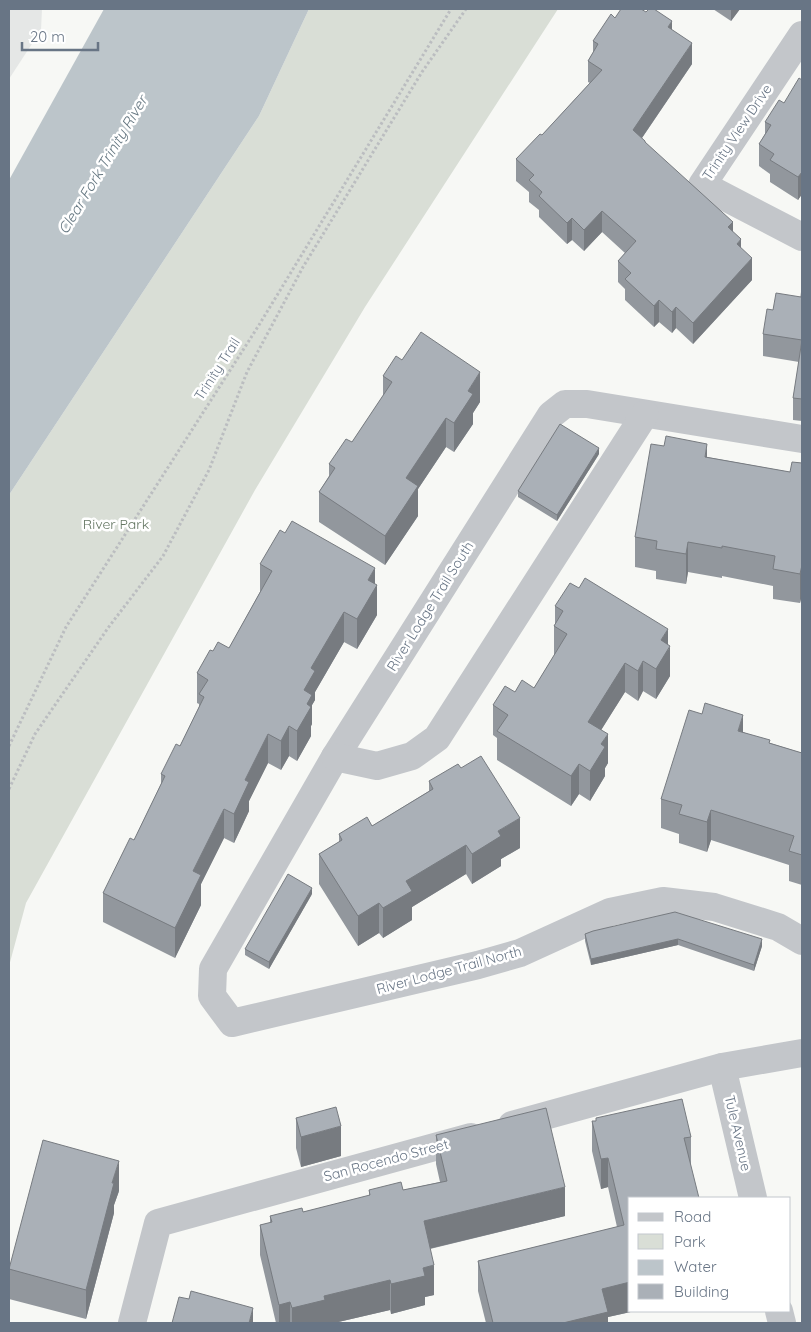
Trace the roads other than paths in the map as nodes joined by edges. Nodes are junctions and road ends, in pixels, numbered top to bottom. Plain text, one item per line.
1 (802, 35) edge
2 (802, 237) edge
3 (646, 414) junction
4 (802, 439) edge
5 (335, 757) junction
6 (802, 941) edge
7 (232, 1023) joint
8 (802, 1053) edge
9 (722, 1068) junction
10 (753, 1197) edge
11 (132, 1323) edge

1 - 2 lane, Trinity View Drive
3 - 4 lane, River Lodge Trail South
3 - 5 lane
3 - 5 lane, River Lodge Trail South
5 - 7 lane, River Lodge Trail South
6 - 7 lane, River Lodge Trail North
8 - 9 lane, San Rocendo Street
9 - 10 lane, Tule Avenue
9 - 11 lane, San Rocendo Street

